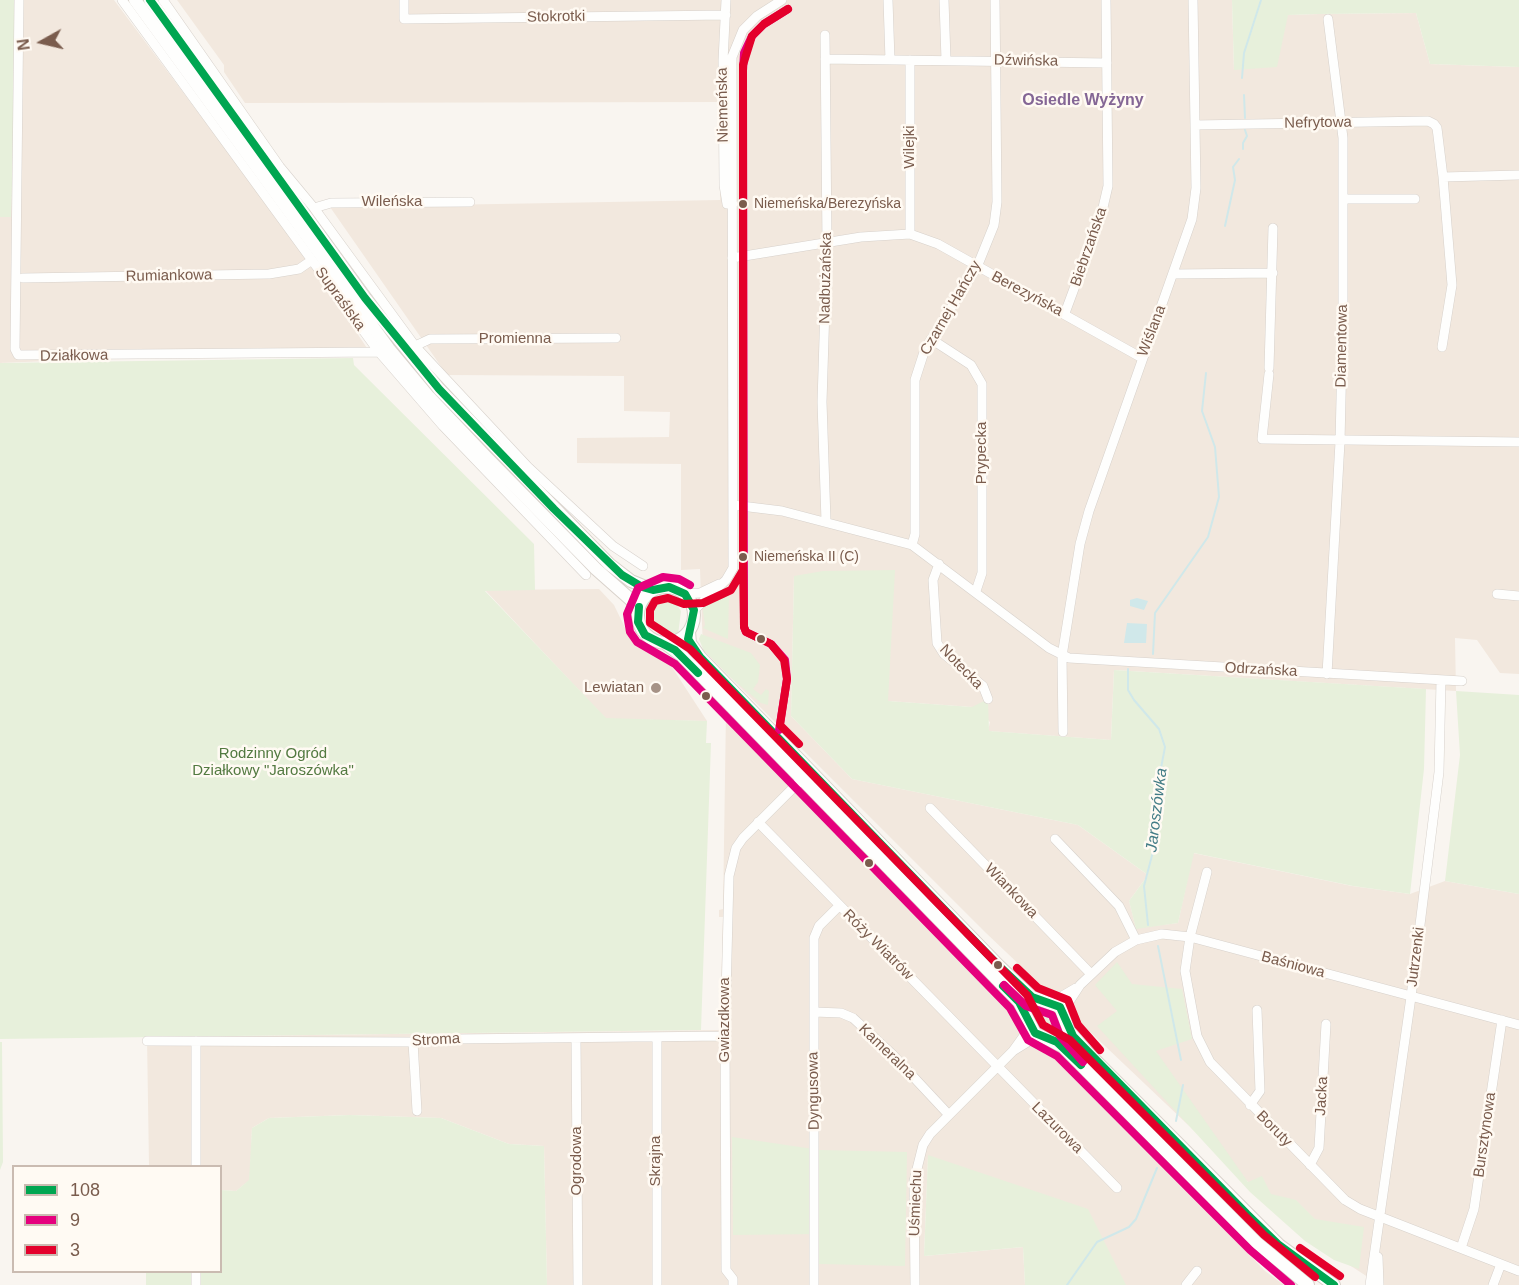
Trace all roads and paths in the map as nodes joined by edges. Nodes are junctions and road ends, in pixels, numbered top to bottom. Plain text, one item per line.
1 (19, 0) edge
2 (122, 0) edge
3 (135, 0) edge
4 (150, 0) edge
5 (163, 0) edge
6 (404, 0) edge
7 (726, 0) edge
8 (782, 0) edge
9 (888, 0) edge
10 (944, 0) edge
11 (995, 0) edge
12 (1106, 0) edge
13 (1193, 0) edge
14 (726, 15) junction
15 (1328, 19) dead end
16 (825, 34) dead end
17 (825, 59) junction
18 (890, 60) junction
19 (910, 60) junction
20 (946, 60) junction
21 (995, 61) junction
22 (1107, 63) junction
23 (1342, 123) junction
24 (1195, 125) junction
25 (1519, 175) edge
26 (1443, 177) junction
27 (1343, 199) junction
28 (1415, 199) dead end
29 (470, 202) dead end
30 (732, 204) junction
31 (314, 208) junction
32 (1273, 228) dead end
33 (910, 234) junction
34 (827, 243) junction
35 (732, 258) junction
36 (312, 260) junction
37 (976, 267) junction
38 (1272, 273) junction
39 (1174, 274) junction
40 (23, 278) dead end
41 (1065, 313) junction
42 (616, 338) dead end
43 (931, 339) junction
44 (415, 346) junction
45 (1442, 346) dead end
46 (379, 352) junction
47 (1142, 358) junction
48 (1340, 442) junction
49 (1519, 442) edge
50 (733, 505) junction
51 (825, 521) junction
52 (912, 544) junction
53 (939, 564) junction
54 (643, 566) dead end
55 (586, 575) dead end
56 (724, 582) junction
57 (653, 590) junction
58 (976, 591) junction
59 (685, 594) junction
60 (1497, 594) dead end
61 (1519, 596) edge
62 (639, 607) junction
63 (694, 610) junction
64 (689, 632) junction
65 (666, 644) junction
66 (1062, 656) junction
67 (1327, 674) junction
68 (1441, 680) junction
69 (1462, 681) dead end
70 (988, 699) dead end
71 (1063, 732) dead end
72 (801, 780) junction
73 (930, 808) dead end
74 (758, 822) junction
75 (1055, 839) dead end
76 (1207, 872) dead end
77 (839, 906) junction
78 (1190, 937) junction
79 (1136, 940) junction
80 (1091, 974) junction
81 (1080, 985) junction
82 (1412, 997) junction
83 (1048, 1002) junction
84 (1257, 1010) dead end
85 (814, 1012) junction
86 (1064, 1015) junction
87 (1502, 1020) junction
88 (1326, 1024) dead end
89 (1519, 1025) edge
90 (1036, 1030) junction
91 (725, 1036) junction
92 (657, 1037) junction
93 (576, 1038) junction
94 (147, 1041) dead end
95 (196, 1041) junction
96 (412, 1042) junction
97 (997, 1067) junction
98 (1250, 1105) junction
99 (417, 1111) dead end
100 (949, 1115) junction
101 (196, 1165) edge
102 (1310, 1165) junction
103 (1117, 1188) dead end
104 (1380, 1217) junction
105 (1378, 1233) junction
106 (1461, 1248) junction
107 (1501, 1264) junction
108 (1197, 1271) dead end
109 (1519, 1271) edge
110 (578, 1285) edge
111 (657, 1285) edge
112 (733, 1285) edge
113 (814, 1285) edge
114 (915, 1285) edge
115 (1186, 1285) edge
116 (1308, 1285) edge
117 (1334, 1285) edge
118 (1370, 1285) edge
119 (1379, 1285) edge
120 (1493, 1285) edge

1 - 46 street, Działkowa
2 - 36 street, Supraślska
3 - 62 main road
4 - 57 main road
5 - 31 street, Supraślska
6 - 14 street, Stokrotki
7 - 14 street, Niemeńska
8 - 30 street, Niemeńska
9 - 18 street
10 - 20 street
11 - 21 street, Czarnej Hańczy
12 - 22 street, Biebrzańska
13 - 24 street, Wiślana
14 - 30 street, Niemeńska
15 - 23 street, Diamentowa
16 - 17 street, Nadbużańska
17 - 18 street, Dźwińska
17 - 34 street, Nadbużańska
18 - 19 street, Dźwińska
19 - 20 street, Dźwińska
19 - 33 street, Wilejki
20 - 21 street, Dźwińska
21 - 22 street, Dźwińska
21 - 37 street, Czarnej Hańczy
22 - 41 street, Biebrzańska
23 - 24 street, Nefrytowa
23 - 26 street, Nefrytowa
23 - 27 street, Diamentowa
24 - 39 street, Wiślana
25 - 26 street
26 - 45 street
27 - 28 street
27 - 48 street, Diamentowa
29 - 31 street, Wileńska
30 - 35 street, Niemeńska
31 - 44 street, Supraślska
32 - 38 street
33 - 34 street, Berezyńska
33 - 37 street, Berezyńska
34 - 35 street, Berezyńska
34 - 51 street, Nadbużańska
35 - 50 street, Niemeńska
36 - 40 street, Rumiankowa
36 - 46 street, Supraślska
37 - 41 street, Berezyńska
37 - 43 street, Czarnej Hańczy
38 - 39 street
38 - 48 street
39 - 47 street, Wiślana
41 - 47 street, Berezyńska
42 - 44 street, Promienna
43 - 52 street, Czarnej Hańczy
43 - 58 street, Prypecka
44 - 54 street, Supraślska
46 - 55 street, Supraślska
47 - 66 street, Wiślana
48 - 49 street
48 - 67 street, Diamentowa
50 - 51 street, Odrzańska
50 - 56 street, Niemeńska
51 - 52 street, Odrzańska
52 - 53 street, Odrzańska
53 - 58 street, Odrzańska
53 - 70 street, Notecka
56 - 59 street
56 - 63 street, Niemeńska
57 - 59 main road
57 - 62 main road
58 - 66 street, Odrzańska
59 - 63 main road
60 - 61 street
62 - 65 main road
63 - 64 main road
64 - 65 main road
64 - 83 main road
65 - 72 main road
66 - 67 street, Odrzańska
66 - 71 street
67 - 68 street, Odrzańska
68 - 69 street, Odrzańska
68 - 82 street, Jutrzenki
72 - 74 street, Gwiazdkowa
72 - 90 main road
73 - 80 street, Wiankowa
74 - 77 street, Róży Wiatrów
74 - 91 street, Gwiazdkowa
75 - 79 street
76 - 78 street, Boruty
77 - 85 street, Dyngusowa
77 - 97 street, Róży Wiatrów
78 - 79 street, Baśniowa
78 - 82 street, Baśniowa
78 - 98 street, Boruty
79 - 80 street, Baśniowa
80 - 81 street, Baśniowa
81 - 83 street, Baśniowa
81 - 86 street, Baśniowa
82 - 87 street, Baśniowa
82 - 104 street, Jutrzenki
83 - 86 main road
83 - 90 main road
84 - 98 street
85 - 100 street, Kameralna
85 - 113 street, Dyngusowa
86 - 90 main road
86 - 117 main road
87 - 89 street, Baśniowa
87 - 106 street, Bursztynowa
88 - 102 street, Jacka
90 - 97 street, Uśmiechu
90 - 116 main road
91 - 92 street, Stroma
91 - 112 street, Gwiazdkowa
92 - 93 street, Stroma
92 - 111 street, Skrajna
93 - 96 street, Stroma
93 - 110 street, Ogrodowa
94 - 95 street, Stroma
95 - 96 street, Stroma
95 - 101 street
96 - 99 street
97 - 100 street, Uśmiechu
97 - 103 street, Lazurowa
98 - 102 street, Boruty
100 - 114 street, Uśmiechu
102 - 104 street, Boruty
104 - 105 street, Jutrzenki
104 - 106 street, Boruty
105 - 118 street, Jutrzenki
105 - 119 street, Jutrzenki
106 - 107 street, Boruty
107 - 109 street, Boruty
107 - 120 street
108 - 115 street

